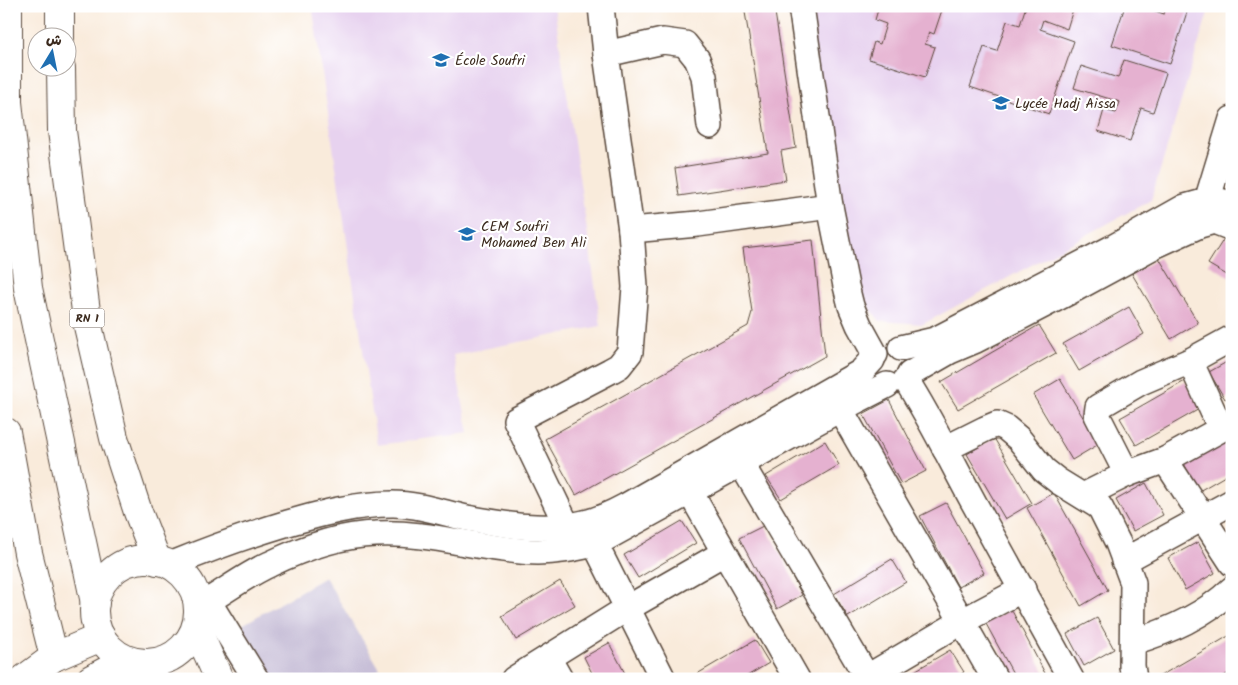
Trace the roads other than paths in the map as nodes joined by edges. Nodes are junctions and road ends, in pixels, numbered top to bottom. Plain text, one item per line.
1 (8, 6) edge
2 (60, 6) edge
3 (601, 6) edge
4 (801, 6) edge
5 (60, 28) edge
6 (606, 54) junction
7 (61, 78) edge
8 (1232, 119) edge
9 (710, 126) dead end
10 (1207, 201) junction
11 (1232, 204) edge
12 (830, 206) junction
13 (1232, 228) edge
14 (631, 230) junction
15 (1189, 230) junction
16 (1232, 338) edge
17 (901, 348) junction
18 (873, 357) junction
19 (1190, 361) junction
20 (901, 380) junction
21 (840, 410) junction
22 (1226, 427) edge
23 (6, 432) edge
24 (945, 449) junction
25 (1165, 460) junction
26 (742, 465) junction
27 (1127, 474) junction
28 (690, 492) junction
29 (1083, 496) junction
30 (1232, 502) edge
31 (1203, 518) junction
32 (567, 526) junction
33 (595, 544) junction
34 (724, 554) junction
35 (1124, 561) junction
36 (164, 563) junction
37 (1232, 563) edge
38 (1023, 589) junction
39 (1232, 589) edge
40 (95, 603) junction
41 (626, 609) junction
42 (201, 611) junction
43 (961, 622) junction
44 (101, 637) junction
45 (1133, 642) junction
46 (54, 657) junction
47 (138, 667) edge
48 (554, 668) edge
49 (866, 678) edge
50 (24, 679) edge
51 (91, 679) edge
52 (219, 679) edge
53 (256, 679) edge
54 (514, 679) edge
55 (663, 679) edge
56 (797, 679) edge
57 (995, 679) edge
58 (1071, 679) edge
59 (1134, 679) edge

1 - 40 main road
2 - 5 main road
3 - 6 street
4 - 12 street
6 - 9 street
6 - 14 street
7 - 36 main road, RN 1
8 - 10 street
10 - 11 street
10 - 15 street
10 - 17 street
12 - 14 street
12 - 18 street
13 - 15 street
14 - 32 street
15 - 20 street
16 - 19 street
17 - 18 street
17 - 20 street
18 - 20 street
18 - 32 street
19 - 22 street
19 - 27 street
20 - 21 street
20 - 24 street
21 - 26 street
21 - 43 street
22 - 25 street
23 - 46 main road
24 - 29 street
24 - 38 street
25 - 27 street
25 - 31 street
26 - 28 street
26 - 49 street
27 - 29 street
28 - 33 street
28 - 34 street
29 - 35 street
30 - 31 street
31 - 35 street
31 - 37 street
32 - 33 street
32 - 36 street
33 - 41 street
33 - 42 street
34 - 41 street
34 - 56 street
35 - 45 street
36 - 40 main road
36 - 42 main road
38 - 43 street
38 - 58 street
39 - 45 street
40 - 44 main road
41 - 48 street
41 - 55 street
42 - 47 main road
42 - 52 main road
42 - 53 street
43 - 49 street
43 - 57 street
44 - 46 main road
44 - 47 main road
45 - 59 street
46 - 50 main road
47 - 51 main road
48 - 54 street

